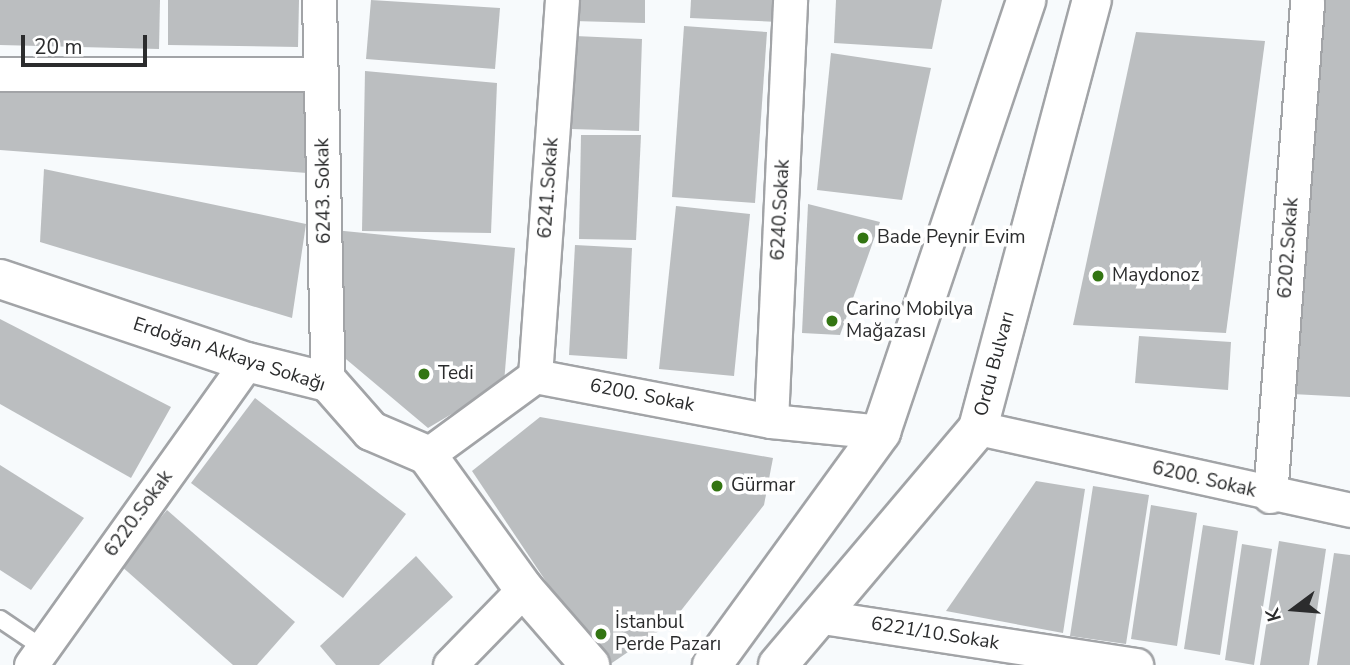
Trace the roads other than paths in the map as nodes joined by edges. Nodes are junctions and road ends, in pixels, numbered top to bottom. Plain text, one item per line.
1 (319, 0) edge
2 (562, 0) edge
3 (790, 0) edge
4 (1026, 0) edge
5 (1092, 0) edge
6 (1307, 0) edge
7 (0, 74) edge
8 (321, 74) junction
9 (0, 279) edge
10 (247, 362) junction
11 (535, 376) junction
12 (328, 382) junction
13 (771, 421) junction
14 (978, 428) junction
15 (881, 432) junction
16 (427, 455) junction
17 (1270, 496) junction
18 (1350, 510) edge
19 (524, 589) junction
20 (816, 616) junction
21 (0, 619) edge
22 (37, 657) edge
23 (1090, 662) edge
24 (450, 665) edge
25 (590, 665) edge
26 (712, 665) edge
27 (778, 665) edge
28 (1136, 665) edge

1 - 8 street, 6243. Sokak
2 - 11 street, 6241.Sokak
3 - 13 street, 6240.Sokak
4 - 15 main road
5 - 14 main road, Ordu Bulvarı
6 - 17 street, 6202.Sokak
7 - 8 street
8 - 12 street, 6243. Sokak
9 - 10 main road, Erdoğan Akkaya Sokağı
10 - 12 main road, Erdoğan Akkaya Sokağı
10 - 22 street, 6220.Sokak
11 - 13 street, 6200. Sokak
11 - 16 street
12 - 16 main road, Erdoğan Akkaya Sokağı
13 - 15 street, 6200. Sokak
14 - 17 street, 6200. Sokak
14 - 20 main road, Ordu Bulvarı
15 - 26 main road
16 - 19 main road, Erdoğan Akkaya Sokağı
17 - 18 street, 6200. Sokak
19 - 24 street
19 - 25 main road, Erdoğan Akkaya Sokağı
20 - 23 street, 6221/10.Sokak
20 - 27 main road, Ordu Bulvarı
21 - 22 lane
23 - 28 street, 6221/10.Sokak

